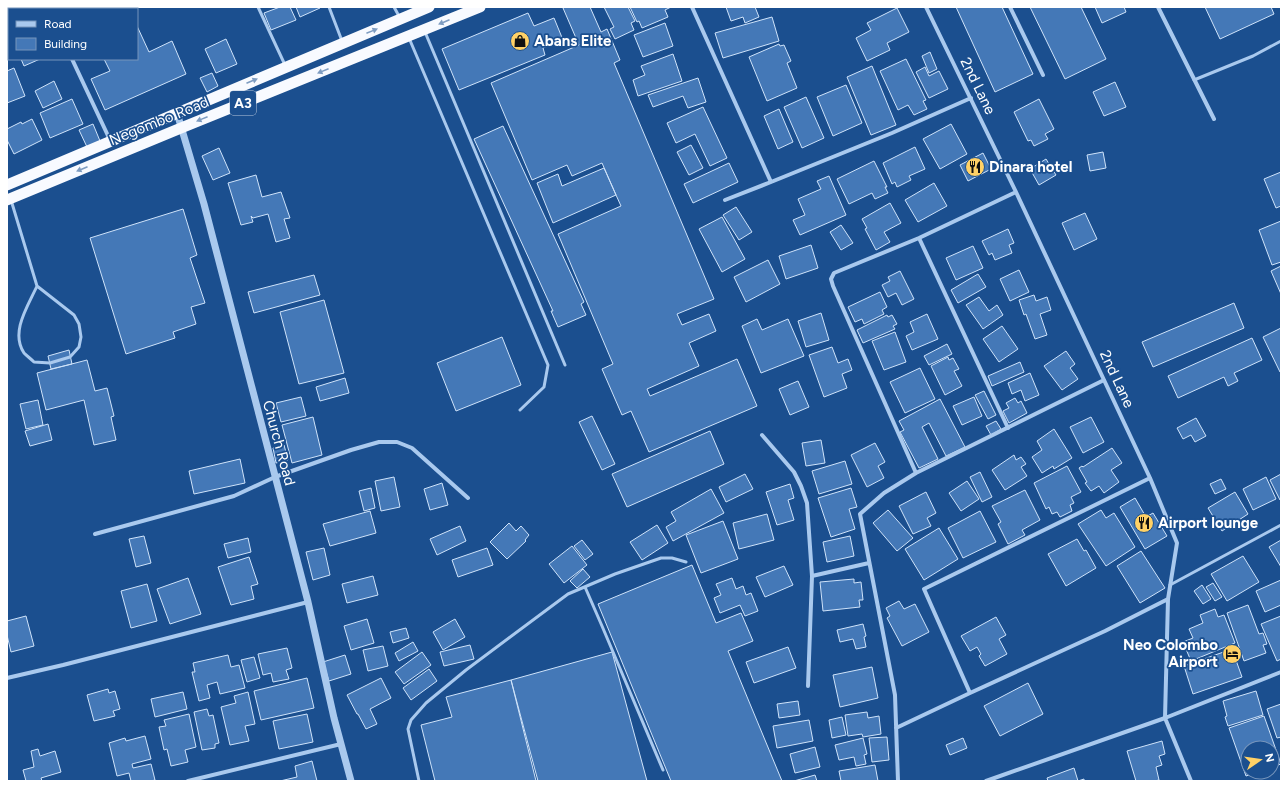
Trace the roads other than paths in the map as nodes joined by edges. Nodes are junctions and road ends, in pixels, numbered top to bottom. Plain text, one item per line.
1 (258, 7) edge
2 (329, 7) edge
3 (394, 7) edge
4 (430, 7) edge
5 (480, 7) edge
6 (692, 7) edge
7 (926, 7) edge
8 (1010, 7) edge
9 (1158, 7) edge
10 (400, 19) junction
11 (424, 30) junction
12 (409, 36) junction
13 (1281, 42) edge
14 (343, 43) junction
15 (72, 60) edge
16 (286, 67) junction
17 (1043, 75) dead end
18 (1194, 80) junction
19 (971, 98) junction
20 (177, 113) junction
21 (1214, 119) dead end
22 (181, 128) junction
23 (111, 141) junction
24 (771, 182) junction
25 (7, 185) edge
26 (1016, 192) junction
27 (9, 200) edge
28 (725, 200) dead end
29 (919, 238) junction
30 (38, 286) junction
31 (565, 365) dead end
32 (1104, 380) junction
33 (520, 410) dead end
34 (1008, 428) junction
35 (762, 435) dead end
36 (916, 473) junction
37 (275, 477) junction
38 (1150, 478) junction
39 (468, 498) dead end
40 (1281, 525) edge
41 (95, 534) dead end
42 (686, 562) dead end
43 (869, 563) junction
44 (812, 576) junction
45 (1170, 586) junction
46 (585, 587) junction
47 (1168, 599) junction
48 (308, 602) junction
49 (1281, 672) edge
50 (7, 678) edge
51 (808, 686) dead end
52 (970, 693) junction
53 (1165, 718) junction
54 (896, 728) junction
55 (341, 744) junction
56 (663, 770) dead end
57 (188, 781) edge
58 (351, 781) edge
59 (419, 781) edge
60 (898, 781) edge
61 (986, 781) edge
62 (1191, 781) edge

1 - 16 lane
2 - 14 lane
3 - 10 lane
4 - 10 highway, Negombo Road / A3
5 -> 11 highway, Negombo Road / A3
6 - 24 street
7 - 19 street, 2nd Lane
8 - 17 street
9 - 18 street
14 -> 10 highway, Negombo Road / A3
11 - 12 highway, Negombo Road / A3
11 - 31 lane
12 -> 22 highway, Negombo Road / A3
12 - 33 lane
13 - 18 lane
14 - 16 highway, Negombo Road / A3
15 - 23 street
20 -> 16 highway, Negombo Road / A3
18 - 21 street
19 - 24 street
19 - 26 street, 2nd Lane
20 - 22 street, Church Road
20 - 23 highway, Negombo Road / A3
22 -> 27 highway, Negombo Road / A3
22 - 37 street, Church Road
23 - 25 highway, Negombo Road / A3
24 - 28 street
26 - 29 street
26 - 32 street, 2nd Lane
27 - 30 lane
29 - 34 street
29 - 36 street
30 - 30 lane
32 - 34 street
32 - 38 street, 2nd Lane
34 - 36 street
35 - 44 street
36 - 43 street
37 - 39 street
37 - 41 street
37 - 48 street, Church Road
38 - 45 street, 2nd Lane
38 - 52 street
40 - 45 lane
42 - 46 lane
43 - 44 street
43 - 54 street
44 - 51 street
45 - 47 street, 2nd Lane
46 - 56 lane
46 - 59 lane
47 - 52 street
47 - 53 street, 2nd Lane
48 - 50 street
48 - 55 street, Church Road
49 - 53 street
52 - 54 street
53 - 61 street
53 - 62 street, 2nd Lane
54 - 60 street
55 - 57 street
55 - 58 street, Church Road

